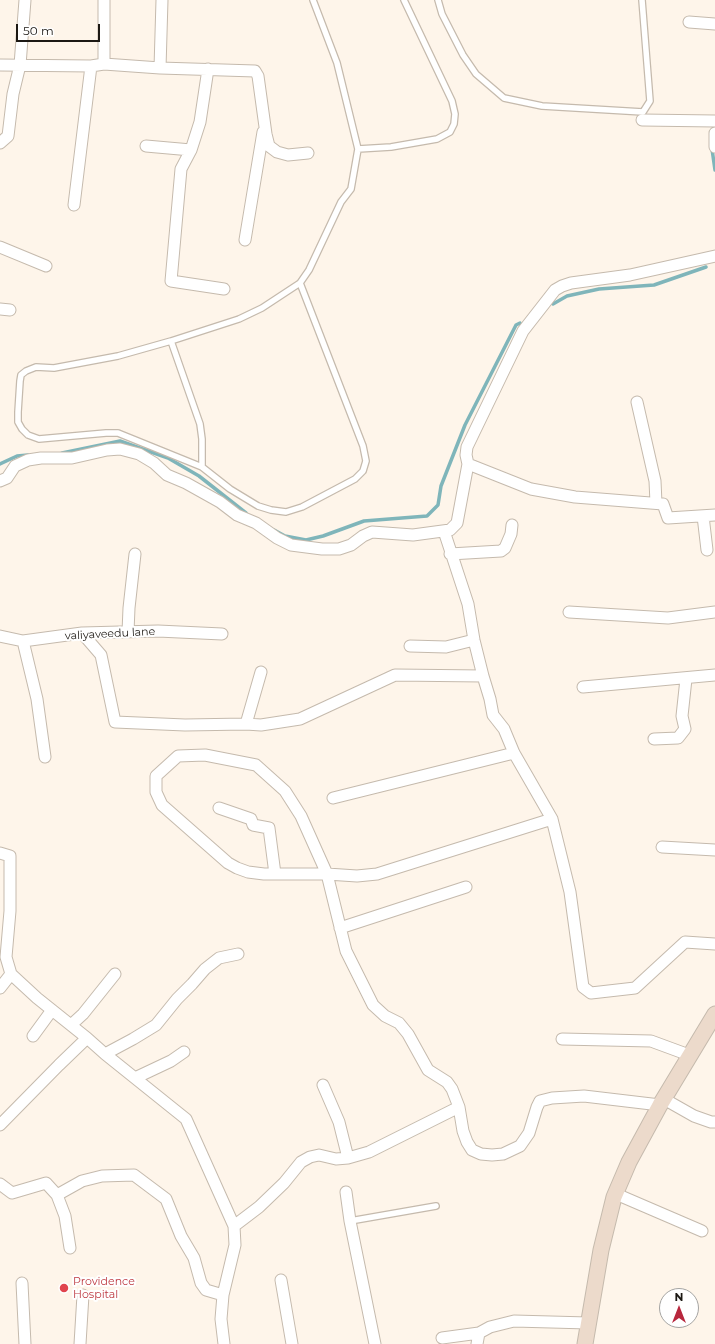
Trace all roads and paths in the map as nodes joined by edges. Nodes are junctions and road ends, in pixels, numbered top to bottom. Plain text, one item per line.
1 (25, 0) edge
2 (104, 0) edge
3 (162, 0) edge
4 (313, 0) edge
5 (404, 0) edge
6 (438, 0) edge
7 (642, 0) edge
8 (689, 22) dead end
9 (715, 24) edge
10 (104, 64) junction
11 (0, 65) edge
12 (20, 65) junction
13 (91, 66) junction
14 (160, 68) junction
15 (208, 69) junction
16 (642, 120) dead end
17 (715, 121) edge
18 (265, 122) junction
19 (715, 134) edge
20 (0, 143) edge
21 (146, 146) dead end
22 (715, 147) edge
23 (358, 149) junction
24 (191, 150) junction
25 (308, 153) dead end
26 (74, 205) dead end
27 (245, 240) dead end
28 (0, 247) edge
29 (715, 256) edge
30 (46, 266) dead end
31 (300, 283) junction
32 (224, 289) dead end
33 (171, 341) junction
34 (636, 402) dead end
35 (468, 464) junction
36 (202, 467) junction
37 (0, 481) edge
38 (656, 503) junction
39 (715, 515) edge
40 (703, 516) junction
41 (512, 525) dead end
42 (444, 531) junction
43 (707, 550) dead end
44 (135, 554) dead end
45 (450, 554) junction
46 (569, 612) dead end
47 (715, 612) edge
48 (128, 632) junction
49 (82, 633) junction
50 (222, 634) dead end
51 (0, 636) edge
52 (474, 640) junction
53 (23, 641) junction
54 (410, 646) dead end
55 (261, 672) dead end
56 (715, 675) edge
57 (483, 676) junction
58 (686, 678) junction
59 (583, 687) dead end
60 (246, 724) junction
61 (654, 739) dead end
62 (514, 753) junction
63 (45, 757) dead end
64 (333, 798) dead end
65 (219, 808) dead end
66 (552, 819) junction
67 (662, 847) dead end
68 (715, 850) edge
69 (0, 853) edge
70 (275, 874) junction
71 (327, 874) junction
72 (466, 887) dead end
73 (340, 928) junction
74 (715, 944) edge
75 (238, 954) dead end
76 (11, 974) junction
77 (115, 974) dead end
78 (0, 988) edge
79 (52, 1010) junction
80 (715, 1014) edge
81 (71, 1025) junction
82 (709, 1033) edge
83 (33, 1036) dead end
84 (87, 1038) junction
85 (562, 1039) dead end
86 (184, 1052) dead end
87 (105, 1054) junction
88 (689, 1055) junction
89 (135, 1078) junction
90 (323, 1084) dead end
91 (662, 1102) junction
92 (459, 1107) junction
93 (715, 1122) edge
94 (0, 1125) edge
95 (348, 1158) junction
96 (0, 1184) edge
97 (346, 1192) dead end
98 (616, 1194) junction
99 (57, 1195) junction
100 (436, 1206) dead end
101 (350, 1221) junction
102 (234, 1226) junction
103 (702, 1231) dead end
104 (70, 1248) dead end
105 (281, 1280) dead end
106 (22, 1283) dead end
107 (83, 1295) dead end
108 (223, 1295) junction
109 (588, 1323) junction
110 (479, 1332) junction
111 (442, 1338) dead end
112 (25, 1344) edge
113 (80, 1344) edge
114 (224, 1344) edge
115 (292, 1344) edge
116 (375, 1344) edge
117 (477, 1344) edge
118 (585, 1344) edge

1 - 12 street
2 - 10 street
3 - 14 street
4 - 23 lane
5 - 23 lane
6 - 7 lane
8 - 9 street
10 - 13 street
10 - 14 street
11 - 12 street
12 - 13 street
12 - 20 street
13 - 26 street
14 - 15 street
15 - 18 street
15 - 24 street
16 - 17 street
18 - 25 street
18 - 27 street
19 - 22 street
21 - 24 street
23 - 31 lane
24 - 32 street
28 - 30 street
29 - 35 street
31 - 33 lane
31 - 36 lane
33 - 36 lane
33 - 36 lane
34 - 38 street
35 - 38 street
35 - 42 street
37 - 42 street
38 - 40 street
39 - 40 street
40 - 43 street
41 - 45 street
42 - 45 street
44 - 48 street
45 - 52 street
46 - 47 street
48 - 49 street, valiyaveedu lane
48 - 50 street, valiyaveedu lane
49 - 53 street, valiyaveedu lane
49 - 60 street
51 - 53 street, valiyaveedu lane
52 - 54 street
52 - 57 street
53 - 63 street
55 - 60 street
56 - 58 street
57 - 60 street
57 - 62 street
58 - 59 street
58 - 61 street
62 - 64 street
62 - 66 street
65 - 70 street
66 - 71 street
66 - 74 street
67 - 68 street
69 - 76 street
70 - 71 street
70 - 71 street
71 - 73 street
72 - 73 street
73 - 92 street
75 - 87 street
76 - 78 street
76 - 79 street
77 - 81 street
79 - 81 street
79 - 83 street
80 - 82 main road
81 - 84 street
82 - 88 main road
84 - 87 street
84 - 94 street
85 - 88 street
86 - 89 street
87 - 89 street
88 - 91 main road
89 - 102 street
90 - 95 street
91 - 92 street
91 - 93 street
91 - 98 main road
92 - 95 street
95 - 102 street
96 - 99 street
97 - 101 street
98 - 103 street
98 - 109 main road
99 - 104 street
99 - 108 street
100 - 101 lane
101 - 116 street
102 - 108 street
105 - 115 street
106 - 112 street
107 - 113 street
108 - 114 street
109 - 110 street
109 - 118 main road
110 - 111 street
110 - 117 street

